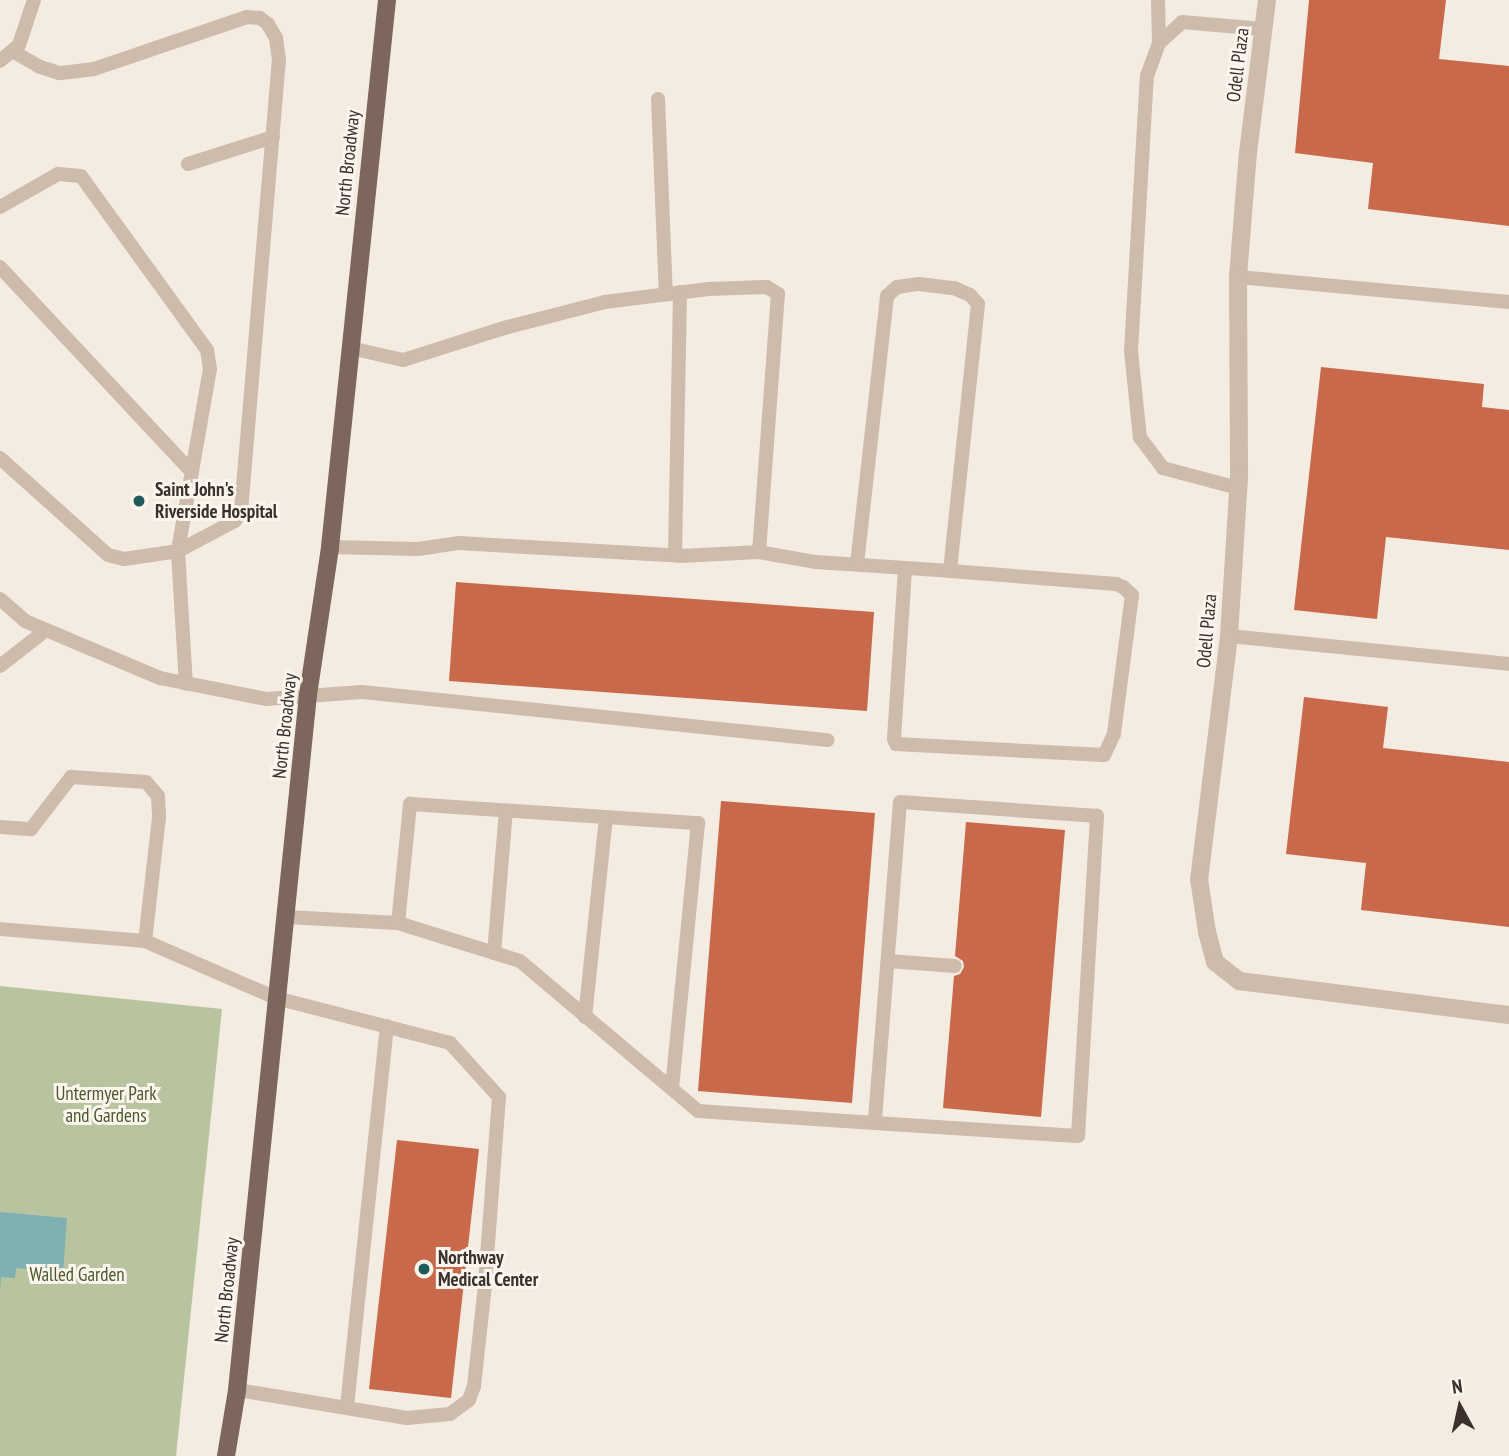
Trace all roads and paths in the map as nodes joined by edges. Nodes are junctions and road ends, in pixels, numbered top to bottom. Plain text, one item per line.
1 (34, 0) edge
2 (387, 0) edge
3 (1158, 0) edge
4 (1267, 0) edge
5 (1263, 29) junction
6 (1159, 43) junction
7 (14, 52) junction
8 (0, 61) edge
9 (658, 99) dead end
10 (273, 136) junction
11 (188, 164) dead end
12 (0, 207) edge
13 (0, 267) edge
14 (1238, 277) junction
15 (673, 293) junction
16 (1509, 302) edge
17 (350, 348) junction
18 (0, 458) edge
19 (192, 472) junction
20 (1238, 488) junction
21 (330, 547) junction
22 (178, 551) junction
23 (759, 552) junction
24 (676, 555) junction
25 (857, 565) junction
26 (905, 568) junction
27 (950, 571) junction
28 (0, 600) edge
29 (46, 630) junction
30 (1229, 636) junction
31 (1509, 664) edge
32 (0, 666) edge
33 (187, 684) junction
34 (308, 695) junction
35 (828, 740) dead end
36 (506, 811) junction
37 (607, 817) junction
38 (0, 827) edge
39 (286, 917) junction
40 (398, 923) junction
41 (0, 929) edge
42 (145, 941) junction
43 (494, 953) junction
44 (888, 961) junction
45 (954, 966) dead end
46 (276, 998) junction
47 (1509, 1015) edge
48 (585, 1017) junction
49 (387, 1026) junction
50 (672, 1089) junction
51 (875, 1123) junction
52 (237, 1390) junction
53 (347, 1406) junction
54 (226, 1456) edge

1 - 7 lane
2 - 17 main road, North Broadway
3 - 6 lane
4 - 5 street, Odell Plaza
5 - 6 lane
5 - 14 street, Odell Plaza
6 - 20 lane
7 - 8 lane
7 - 10 lane
9 - 15 lane
10 - 11 lane
10 - 22 lane
12 - 19 lane
13 - 19 lane
14 - 16 lane
14 - 20 street, Odell Plaza
15 - 17 lane
15 - 23 lane
15 - 24 lane
17 - 21 main road, North Broadway
18 - 22 lane
19 - 22 lane
20 - 30 street, Odell Plaza
21 - 24 lane
21 - 34 main road, North Broadway
22 - 33 lane
23 - 24 lane
23 - 25 lane
25 - 26 lane
25 - 27 lane
26 - 27 lane
26 - 27 lane
28 - 29 lane
29 - 32 lane
29 - 33 lane
30 - 31 lane
30 - 47 street, Odell Plaza
33 - 34 lane
34 - 35 lane
34 - 39 main road, North Broadway
36 - 37 lane
36 - 40 lane
36 - 43 lane
37 - 48 lane
37 - 50 lane
38 - 42 lane
39 - 40 lane
39 - 46 main road, North Broadway
40 - 43 lane
41 - 42 lane
42 - 46 lane
43 - 48 lane
44 - 45 lane
44 - 51 lane
44 - 51 lane
46 - 49 lane
46 - 52 main road, North Broadway
48 - 50 lane
49 - 53 lane
49 - 53 lane
50 - 51 lane
52 - 53 lane
52 - 54 main road, North Broadway

